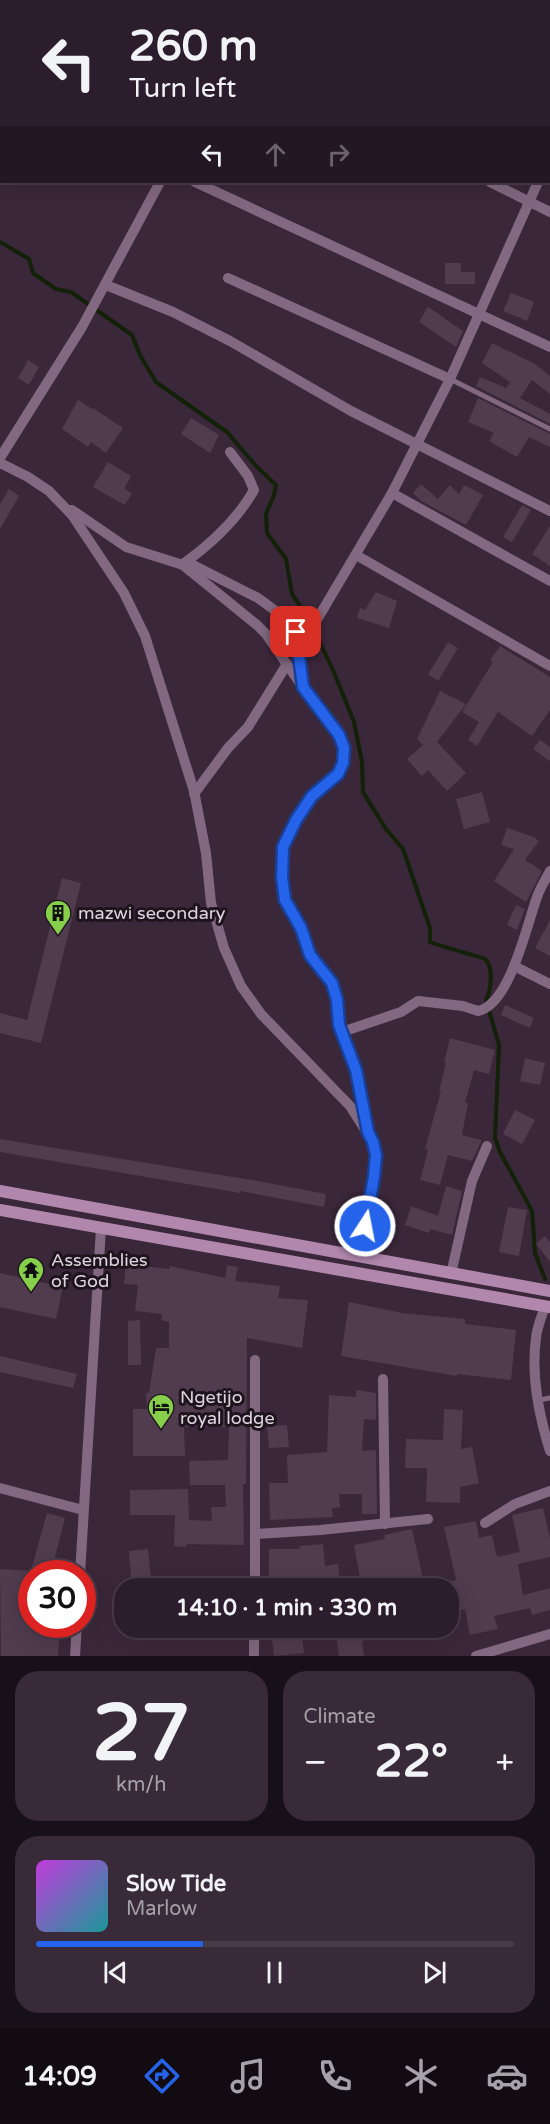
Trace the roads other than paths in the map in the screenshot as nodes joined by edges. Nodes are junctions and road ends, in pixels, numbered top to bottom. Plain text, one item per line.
1 (159, 183) edge
2 (197, 183) edge
3 (492, 183) edge
4 (538, 183) edge
5 (529, 201) junction
6 (550, 212) edge
7 (228, 278) dead end
8 (106, 285) junction
9 (478, 313) junction
10 (550, 347) edge
11 (450, 379) junction
12 (550, 429) edge
13 (417, 443) junction
14 (230, 452) dead end
15 (0, 458) edge
16 (0, 463) edge
17 (392, 493) junction
18 (59, 501) junction
19 (550, 511) edge
20 (356, 555) junction
21 (185, 563) junction
22 (550, 581) edge
23 (318, 618) dead end
24 (287, 664) junction
25 (550, 666) edge
26 (303, 687) junction
27 (194, 794) junction
28 (550, 871) edge
29 (514, 966) junction
30 (550, 984) edge
31 (342, 1032) junction
32 (368, 1132) junction
33 (487, 1146) dead end
34 (0, 1191) edge
35 (0, 1210) edge
36 (101, 1228) junction
37 (358, 1256) junction
38 (451, 1274) junction
39 (550, 1291) edge
40 (547, 1306) edge
41 (255, 1360) dead end
42 (383, 1378) dead end
43 (544, 1399) edge
44 (550, 1450) edge
45 (0, 1488) edge
46 (550, 1491) edge
47 (83, 1510) junction
48 (428, 1519) dead end
49 (485, 1523) dead end
50 (385, 1524) junction
51 (256, 1534) junction
52 (81, 1560) edge
53 (255, 1578) edge
54 (550, 1634) edge
55 (76, 1638) edge
56 (254, 1638) edge
57 (75, 1656) edge
58 (254, 1656) edge
59 (476, 1656) edge

1 - 8 street
2 - 9 street
3 - 5 street
4 - 5 street
5 - 6 street
5 - 9 street
7 - 11 street
8 - 13 street
8 - 15 street
9 - 10 street
9 - 11 street
11 - 12 lane
11 - 13 street
13 - 17 street
13 - 19 street
14 - 21 street
16 - 18 street
17 - 20 street
17 - 22 street
18 - 21 street
18 - 27 street
20 - 23 street
20 - 25 street
21 - 24 street
21 - 26 street
24 - 26 street
24 - 27 street
26 - 31 street
27 - 32 street
28 - 29 street
29 - 30 street
29 - 31 street
31 - 32 street
32 - 37 street
33 - 38 street
34 - 37 main road
35 - 36 main road
36 - 40 main road
36 - 47 street
37 - 38 main road
38 - 39 main road
40 - 43 street
41 - 51 street
42 - 50 street
43 - 44 street
45 - 47 street
46 - 49 street
47 - 52 street
48 - 50 street
50 - 51 street
51 - 53 street
54 - 59 street
55 - 57 street
56 - 58 street

